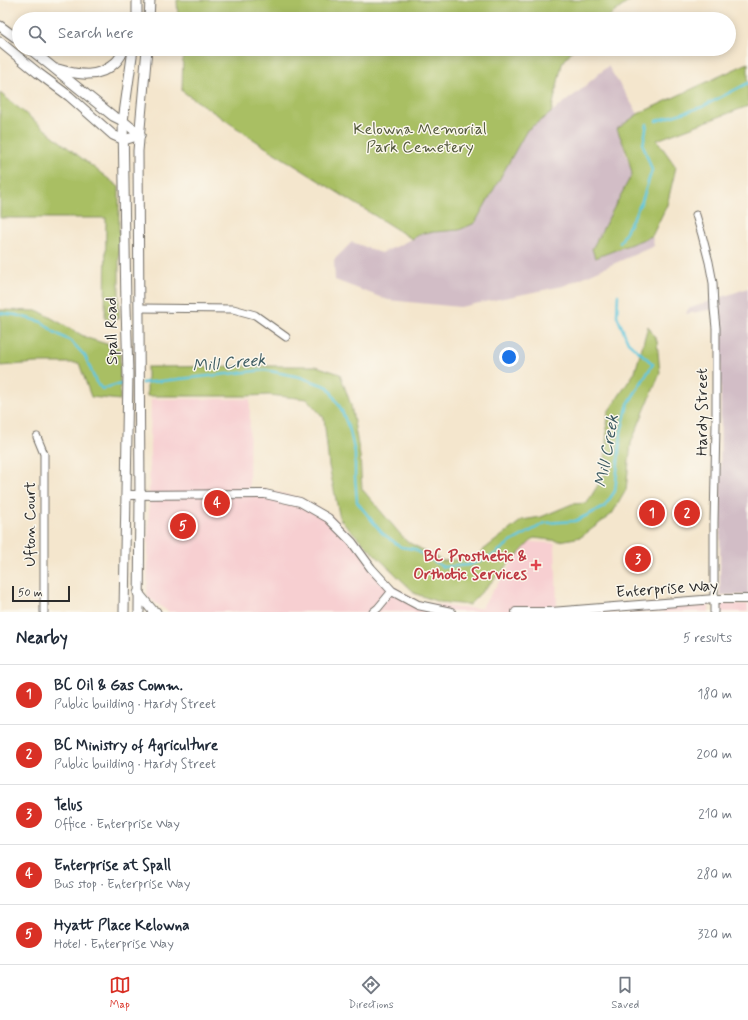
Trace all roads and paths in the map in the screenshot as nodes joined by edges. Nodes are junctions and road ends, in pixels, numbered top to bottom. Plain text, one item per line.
1 (137, 0) edge
2 (150, 0) edge
3 (137, 12) edge
4 (149, 12) edge
5 (0, 26) edge
6 (12, 35) edge
7 (0, 42) edge
8 (12, 52) edge
9 (17, 56) edge
10 (39, 56) edge
11 (120, 56) edge
12 (132, 56) edge
13 (147, 56) edge
14 (55, 68) junction
15 (124, 121) junction
16 (140, 135) junction
17 (124, 140) junction
18 (696, 215) dead end
19 (139, 308) junction
20 (286, 337) dead end
21 (37, 437) dead end
22 (140, 494) junction
23 (127, 495) junction
24 (392, 590) junction
25 (138, 593) junction
26 (715, 599) junction
27 (748, 599) edge
28 (44, 612) edge
29 (124, 612) edge
30 (138, 612) edge
31 (156, 612) edge
32 (373, 612) edge
33 (451, 612) edge
34 (516, 612) edge
35 (714, 612) edge

1 - 3 main road
2 - 4 main road
5 - 6 main road
7 - 8 main road
9 - 17 main road
10 - 14 main road
11 - 14 main road
12 - 15 main road, Spall Road
13 - 16 main road, Spall Road
14 - 15 main road
15 - 16 main road
15 - 17 main road, Spall Road
16 - 17 main road
16 - 19 main road, Spall Road
17 - 23 main road, Spall Road
18 - 26 street, Hardy Street
19 - 20 street
19 - 22 main road, Spall Road
21 - 28 street, Ufton Court
22 - 23 street
22 - 24 street
22 - 25 main road, Spall Road
23 - 29 main road, Spall Road
24 - 32 street
24 - 33 street
25 - 30 main road, Spall Road
25 - 31 main road
26 - 27 street, Enterprise Way
26 - 34 street, Enterprise Way
26 - 35 street, Hardy Street

